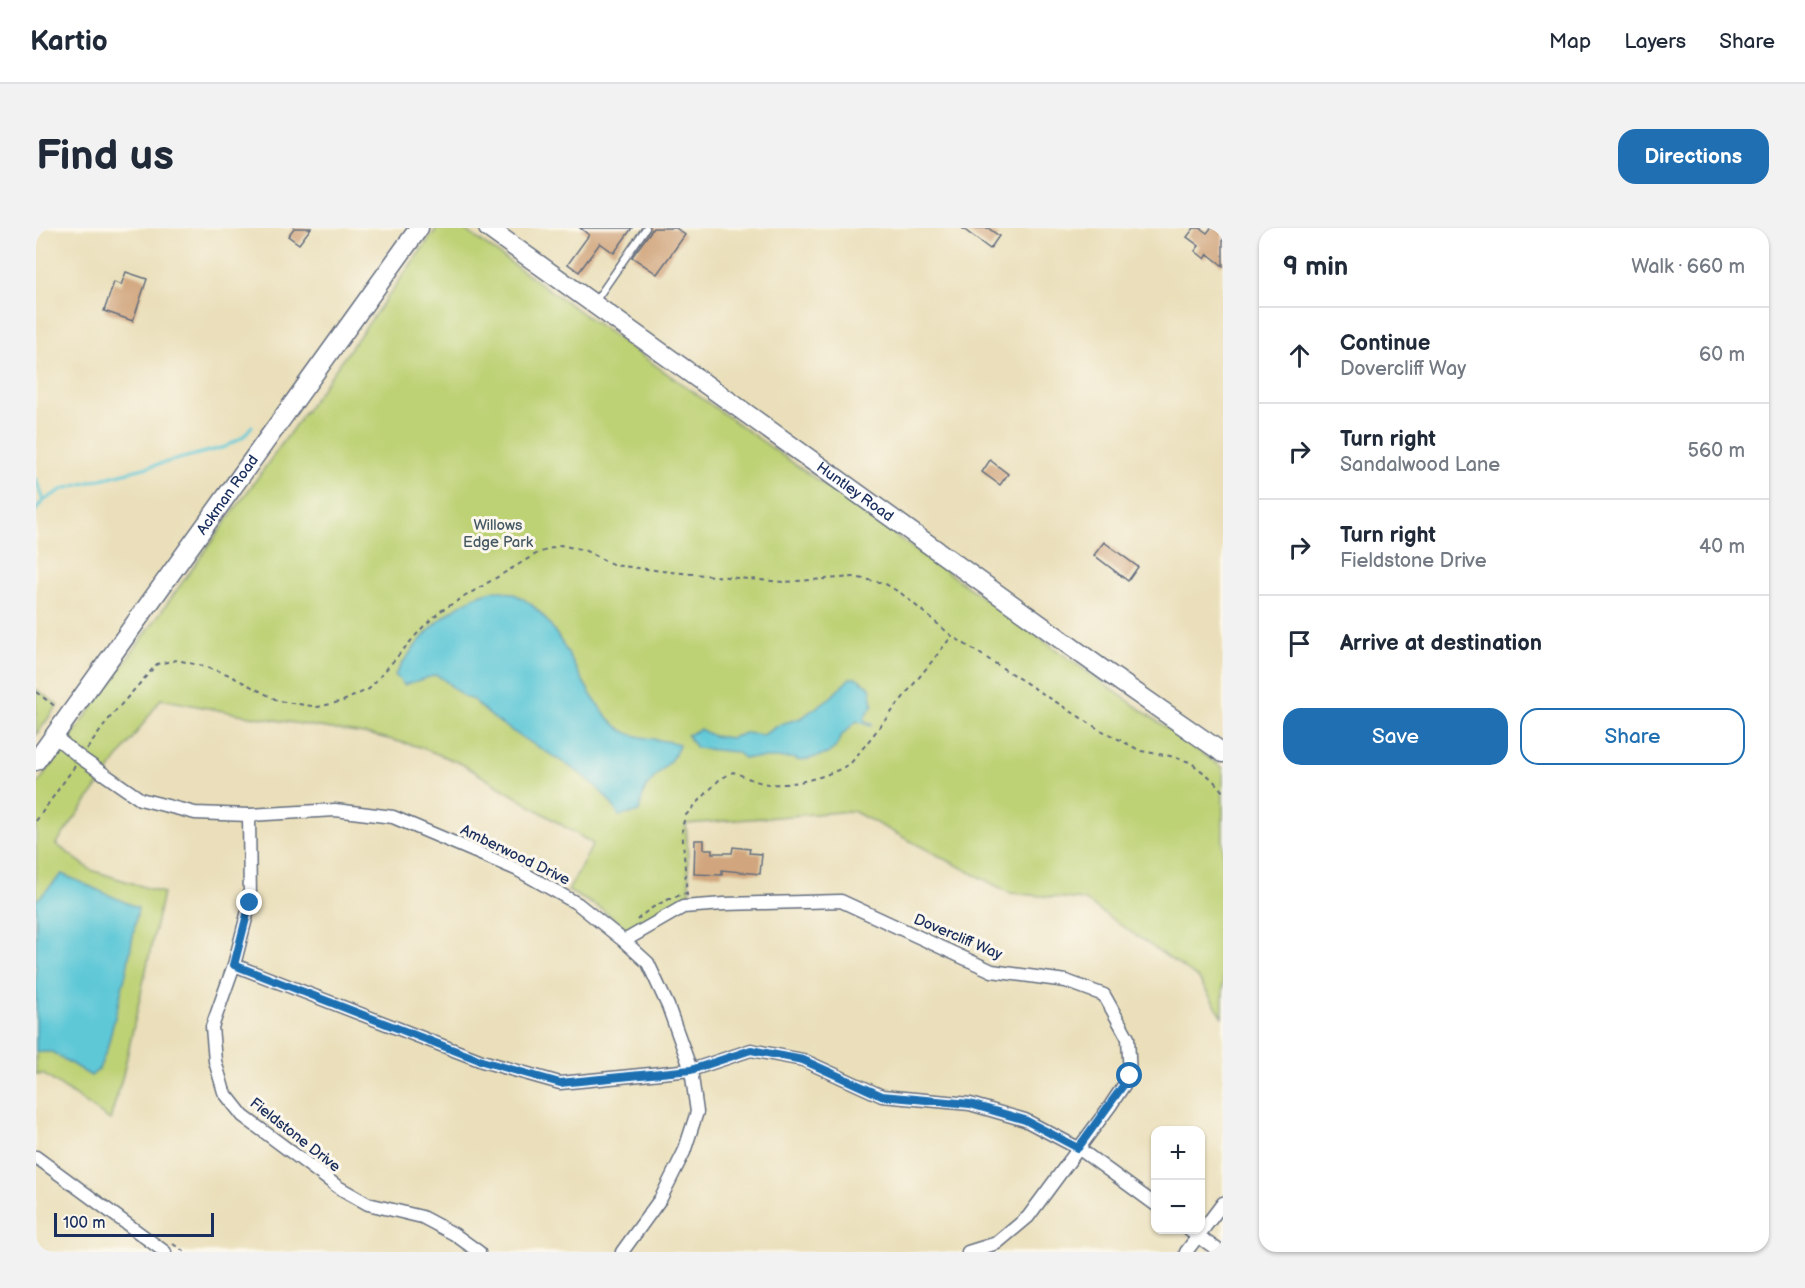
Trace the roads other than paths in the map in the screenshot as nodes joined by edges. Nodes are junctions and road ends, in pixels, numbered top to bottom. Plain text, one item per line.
1 (419, 228) edge
2 (488, 228) edge
3 (646, 228) edge
4 (593, 303) junction
5 (54, 736) junction
6 (1223, 753) edge
7 (36, 761) edge
8 (249, 815) junction
9 (624, 941) junction
10 (234, 965) junction
11 (691, 1070) junction
12 (1078, 1148) junction
13 (36, 1157) edge
14 (1151, 1202) edge
15 (1223, 1203) edge
16 (1205, 1222) edge
17 (1194, 1234) edge
18 (1195, 1234) edge
19 (165, 1252) edge
20 (479, 1252) edge
21 (622, 1252) edge
22 (968, 1252) edge
23 (1186, 1252) edge
24 (1221, 1252) edge

1 - 5 street, Ackman Road
2 - 4 street, Huntley Road
3 - 4 lane
4 - 6 street, Huntley Road
5 - 7 street, Ackman Road
5 - 8 street, Amberwood Drive
8 - 9 street, Amberwood Drive
8 - 10 street, Fieldstone Drive
9 - 11 street, Amberwood Drive
9 - 12 street, Dovercliff Way
10 - 11 street
10 - 20 street, Fieldstone Drive
11 - 12 street
11 - 21 street, Amberwood Drive
12 - 14 street
12 - 22 street, Dovercliff Way
13 - 19 street
15 - 16 street
17 - 23 street
18 - 24 street

